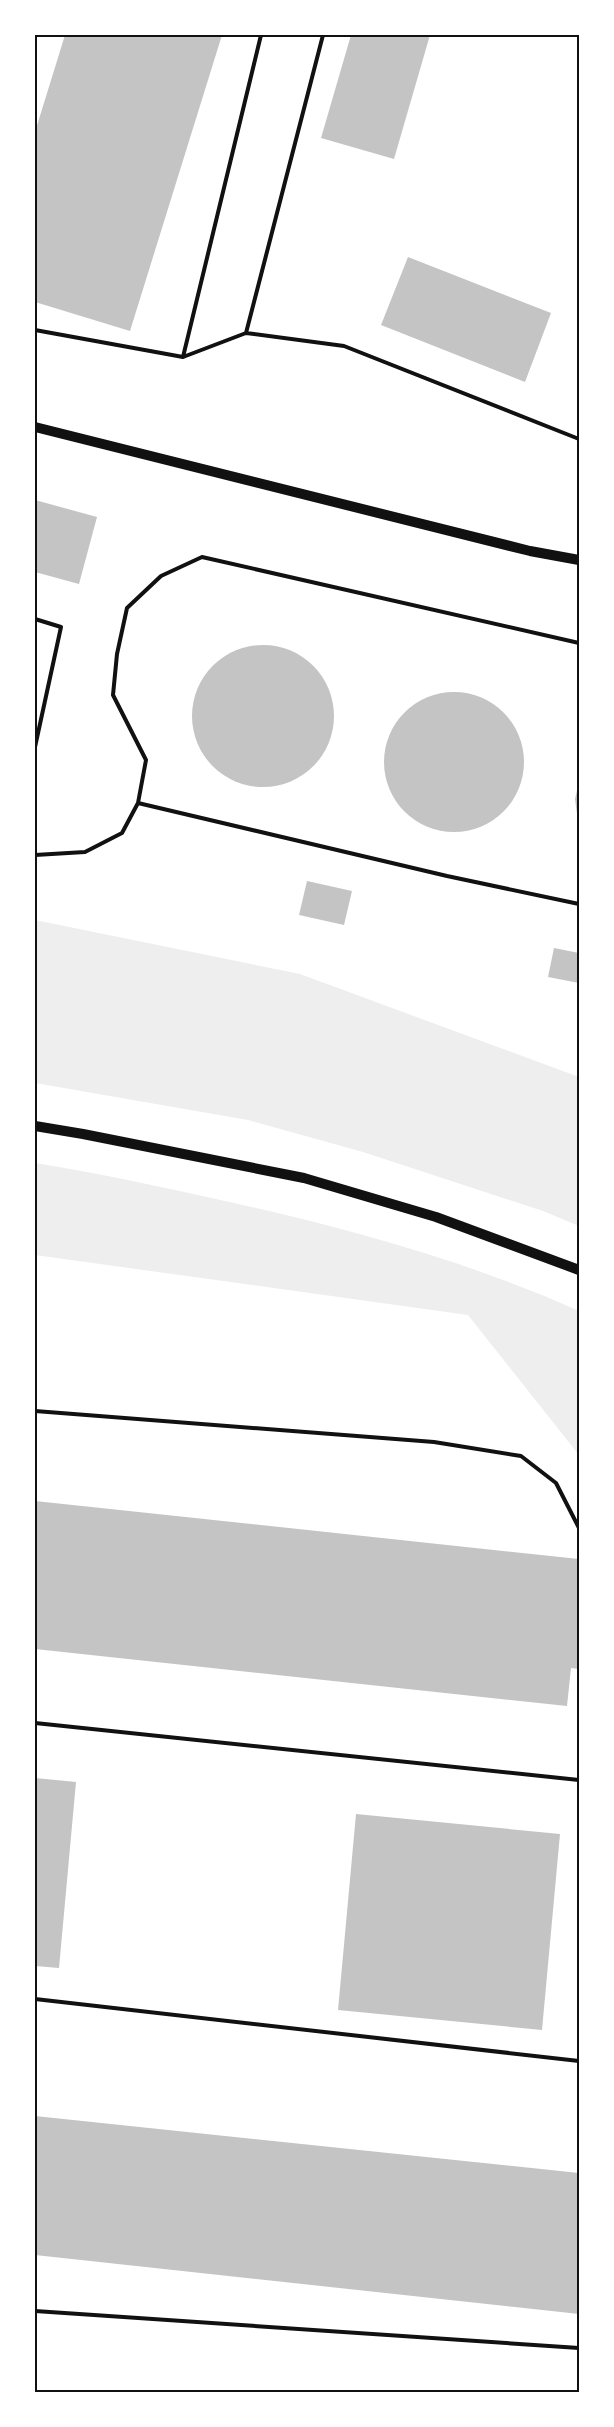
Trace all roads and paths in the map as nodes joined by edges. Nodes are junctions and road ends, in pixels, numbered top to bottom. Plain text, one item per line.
1 (261, 35) edge
2 (323, 35) edge
3 (35, 330) edge
4 (246, 333) junction
5 (183, 357) junction
6 (35, 427) edge
7 (579, 438) edge
8 (579, 560) edge
9 (35, 619) edge
10 (579, 644) edge
11 (35, 747) edge
12 (138, 804) junction
13 (35, 855) edge
14 (579, 904) edge
15 (35, 1126) edge
16 (579, 1270) edge
17 (35, 1410) edge
18 (579, 1528) edge
19 (35, 1723) edge
20 (579, 1780) edge
21 (35, 1999) edge
22 (579, 2061) edge
23 (35, 2311) edge
24 (579, 2348) edge

1 - 5 lane
2 - 4 lane
3 - 5 lane
4 - 5 lane
4 - 7 lane
6 - 8 main road
9 - 11 lane
10 - 12 lane
12 - 13 lane
12 - 14 lane
15 - 16 main road
17 - 18 lane
19 - 20 lane
21 - 22 lane
23 - 24 lane

